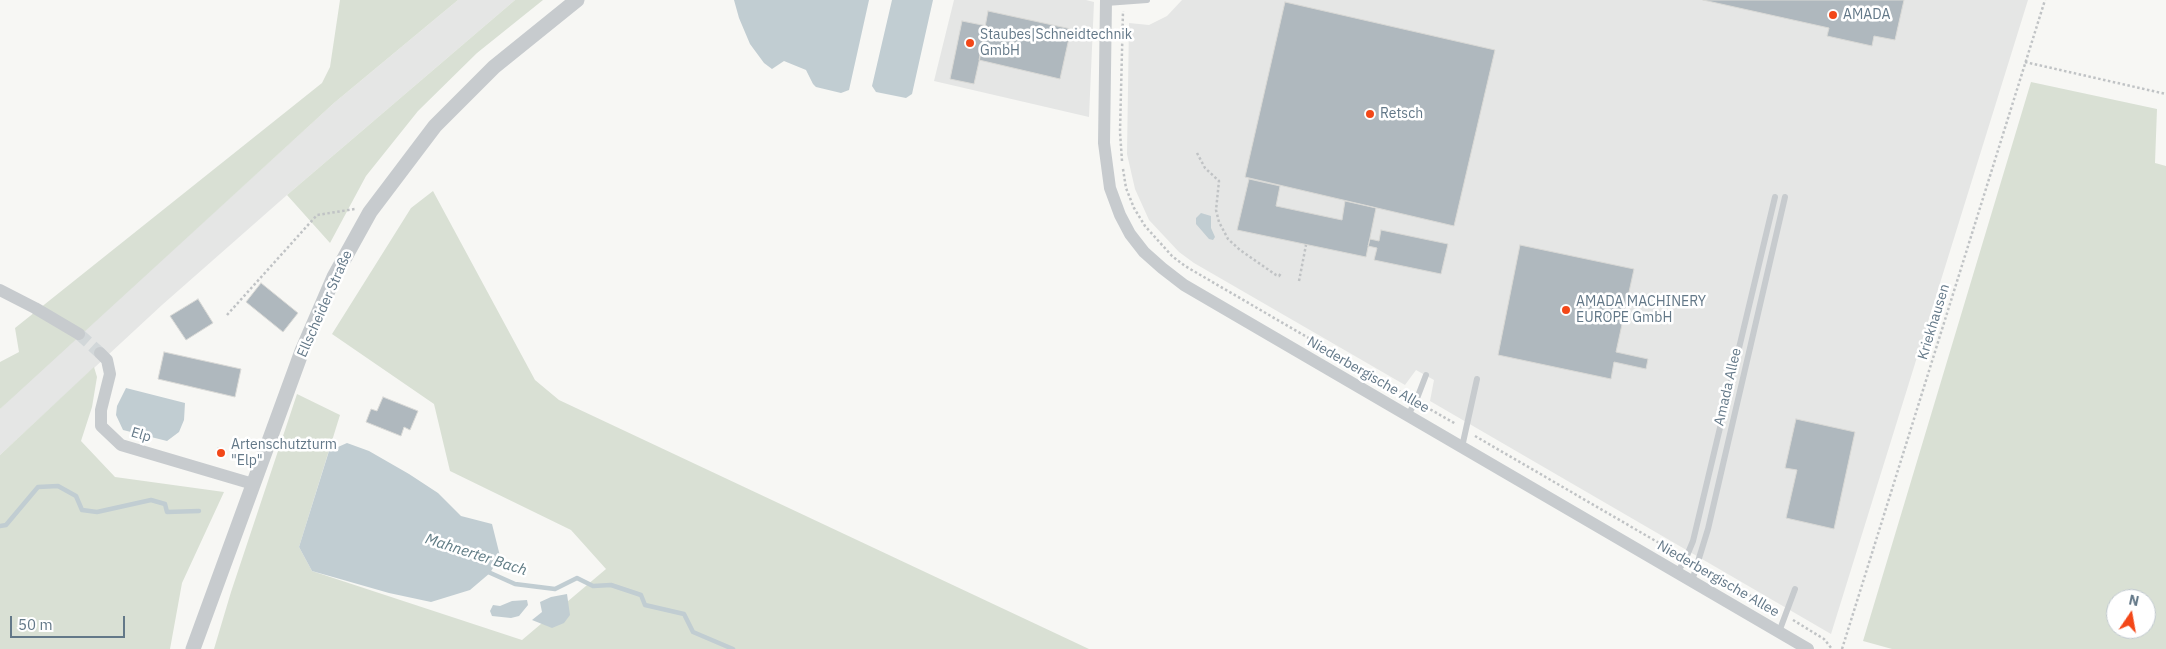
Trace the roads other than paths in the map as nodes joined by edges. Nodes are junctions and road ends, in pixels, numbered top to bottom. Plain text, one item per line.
1 (577, 0) edge
2 (1147, 0) edge
3 (1106, 2) edge
4 (1774, 197) dead end
5 (1785, 198) dead end
6 (0, 290) edge
7 (79, 334) tunnel mouth
8 (100, 353) tunnel mouth
9 (1426, 376) dead end
10 (1477, 379) dead end
11 (1408, 415) junction
12 (1462, 447) junction
13 (253, 484) junction
14 (1676, 573) junction
15 (1692, 581) junction
16 (1795, 589) dead end
17 (1779, 632) junction
18 (193, 649) edge
19 (1808, 649) edge

1 - 13 street, Ellscheider Straße
2 - 3 lane
3 - 11 street, Niederbergische Allee
4 - 14 lane, Amada Allee
5 - 15 lane, Amada Allee
6 - 7 street
8 - 13 street, Elp
9 - 11 lane
10 - 12 lane
11 - 12 street, Niederbergische Allee
12 - 14 street, Niederbergische Allee
13 - 18 street, Ellscheider Straße
14 - 15 street, Niederbergische Allee
15 - 17 street, Niederbergische Allee
16 - 17 lane
17 - 19 street, Niederbergische Allee

